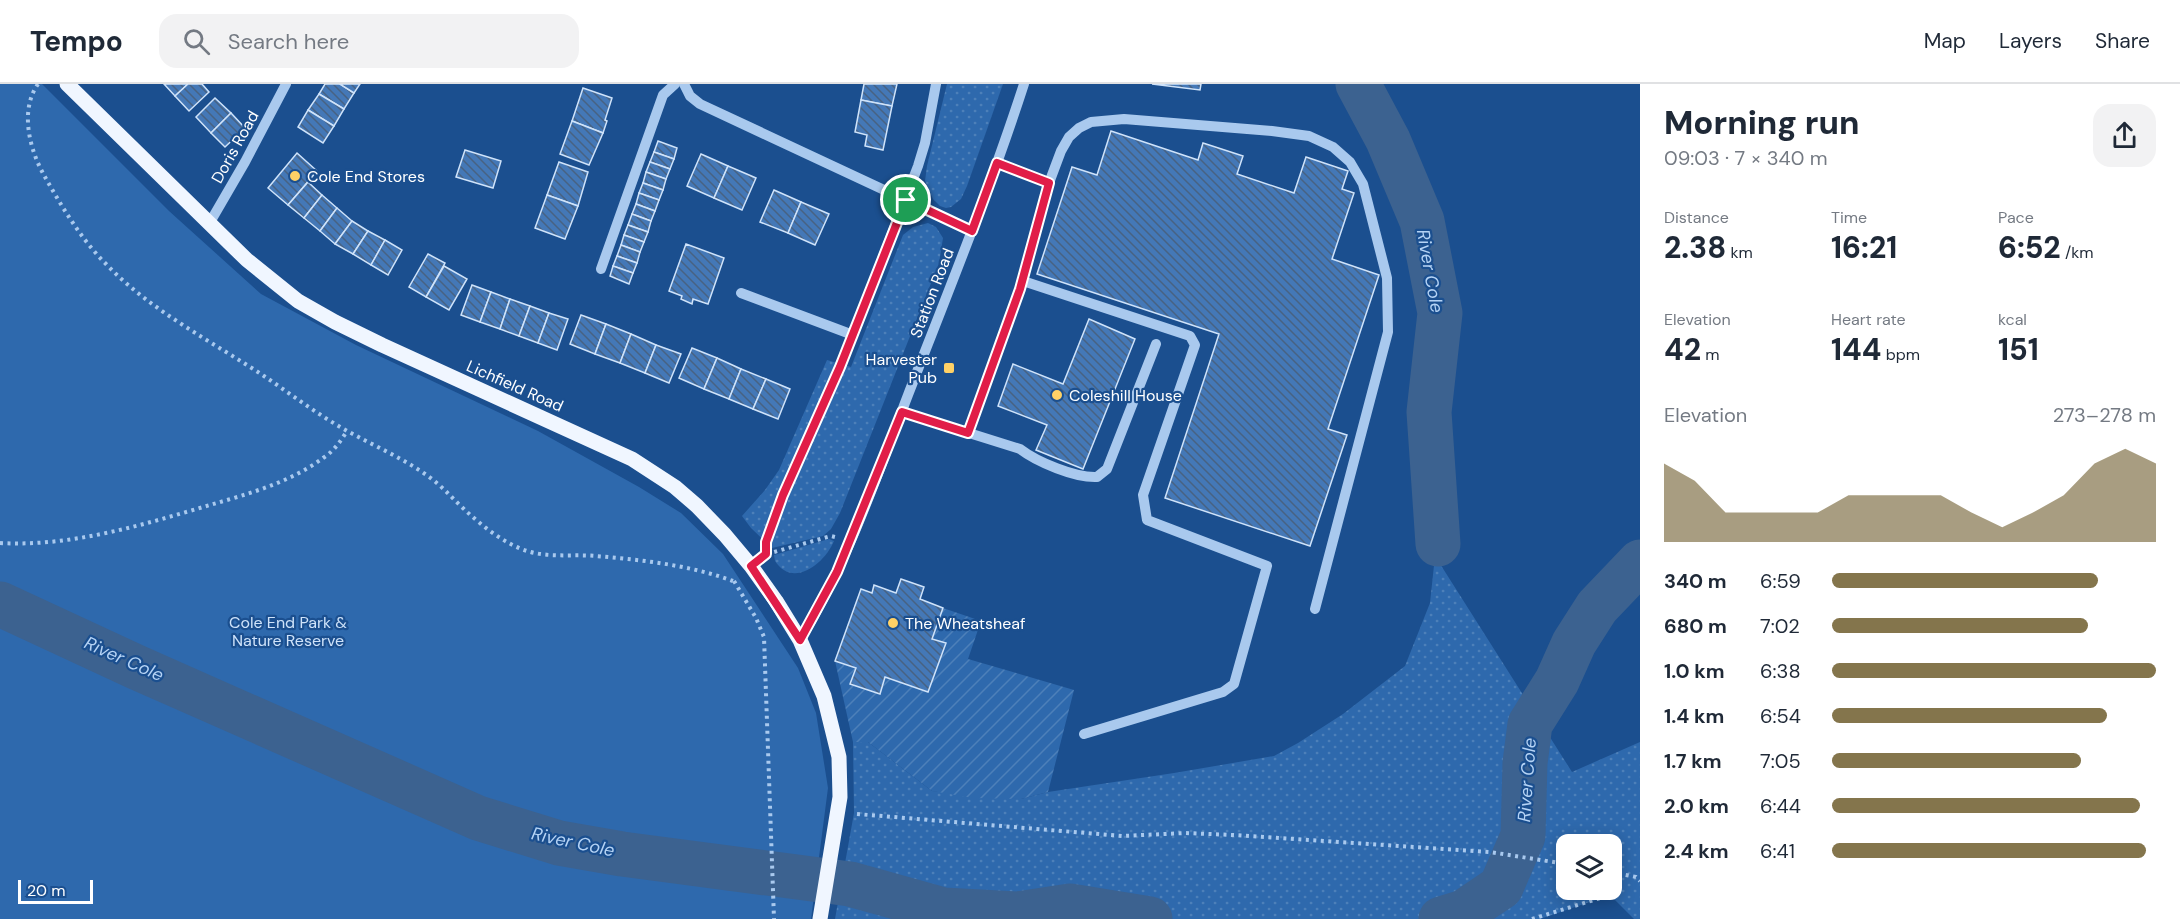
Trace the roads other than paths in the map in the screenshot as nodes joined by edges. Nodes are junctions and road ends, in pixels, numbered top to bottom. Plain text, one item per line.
1 (67, 84) edge
2 (286, 84) edge
3 (675, 84) edge
4 (684, 84) edge
5 (936, 84) edge
6 (1024, 84) edge
7 (997, 163) junction
8 (1049, 183) junction
9 (906, 200) junction
10 (209, 224) junction
11 (972, 231) junction
12 (601, 269) dead end
13 (1023, 281) junction
14 (741, 293) dead end
15 (1156, 344) dead end
16 (902, 412) junction
17 (968, 433) junction
18 (1316, 609) dead end
19 (800, 640) junction
20 (1084, 734) dead end
21 (820, 919) edge

1 - 10 main road, Lichfield Road
2 - 10 street, Doris Road
3 - 12 street
4 - 9 street
5 - 9 street
6 - 7 street, Station Road
7 - 8 street
7 - 11 street, Station Road
8 - 13 street
8 - 18 street
9 - 11 street
9 - 14 street
10 - 19 main road, Lichfield Road
11 - 16 street, Station Road
13 - 17 street
13 - 20 street
15 - 17 street
16 - 17 street
16 - 19 street, Station Road
19 - 21 main road, Lichfield Road

